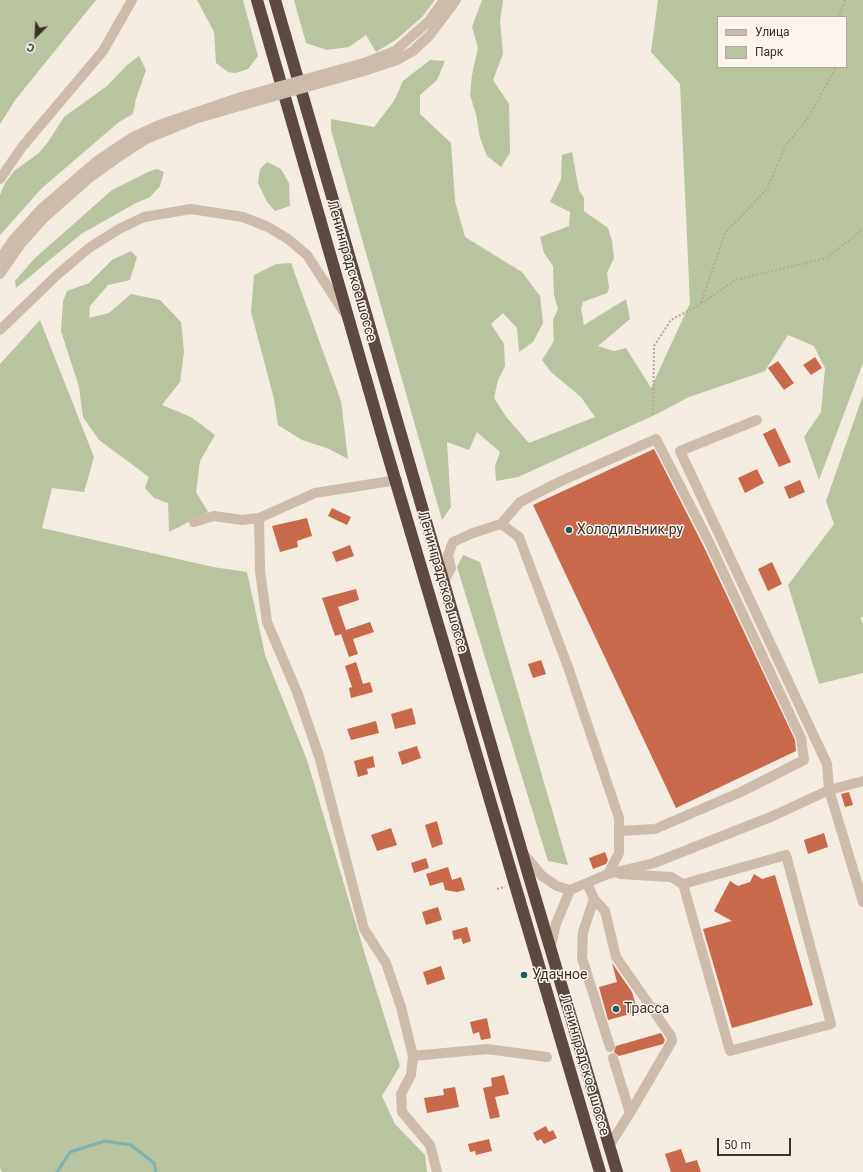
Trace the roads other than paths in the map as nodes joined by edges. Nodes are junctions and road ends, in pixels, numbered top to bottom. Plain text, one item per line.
1 (132, 0) edge
2 (256, 0) edge
3 (275, 0) edge
4 (444, 0) edge
5 (456, 0) edge
6 (366, 66) junction
7 (242, 101) junction
8 (0, 179) edge
9 (0, 259) edge
10 (0, 274) edge
11 (349, 319) junction
12 (0, 330) edge
13 (757, 420) dead end
14 (397, 480) junction
15 (259, 518) junction
16 (194, 522) dead end
17 (501, 524) junction
18 (444, 582) junction
19 (863, 781) edge
20 (829, 790) junction
21 (619, 831) junction
22 (522, 851) junction
23 (608, 874) junction
24 (587, 883) junction
25 (683, 884) junction
26 (570, 890) junction
27 (594, 899) junction
28 (863, 902) edge
29 (550, 949) junction
30 (610, 1048) dead end
31 (413, 1056) junction
32 (547, 1057) dead end
33 (613, 1058) dead end
34 (630, 1113) junction
35 (609, 1146) junction
36 (437, 1172) edge
37 (600, 1172) edge
38 (617, 1172) edge

1 - 8 street
2 - 11 highway, Ленинградское шоссе
3 - 18 highway, Ленинградское шоссе
4 - 6 street
5 - 6 street
6 - 7 street, bridge
7 - 9 street
7 - 10 street
11 - 12 street
11 - 14 highway, Ленинградское шоссе
13 - 20 street
14 - 15 street
14 - 37 highway, Ленинградское шоссе
15 - 16 street
15 - 31 street
17 - 18 street
17 - 21 street
17 - 21 street
18 - 22 highway, Ленинградское шоссе
19 - 20 street
20 - 23 street
20 - 28 street
21 - 23 street
22 - 26 street
22 - 29 highway, Ленинградское шоссе
23 - 24 street
23 - 25 street
24 - 26 street
24 - 27 street
25 - 25 street
26 - 29 street
27 - 30 street
27 - 34 street
29 - 35 highway, Ленинградское шоссе
31 - 32 street
31 - 36 street
33 - 34 street
34 - 35 street
35 - 38 highway, Ленинградское шоссе

